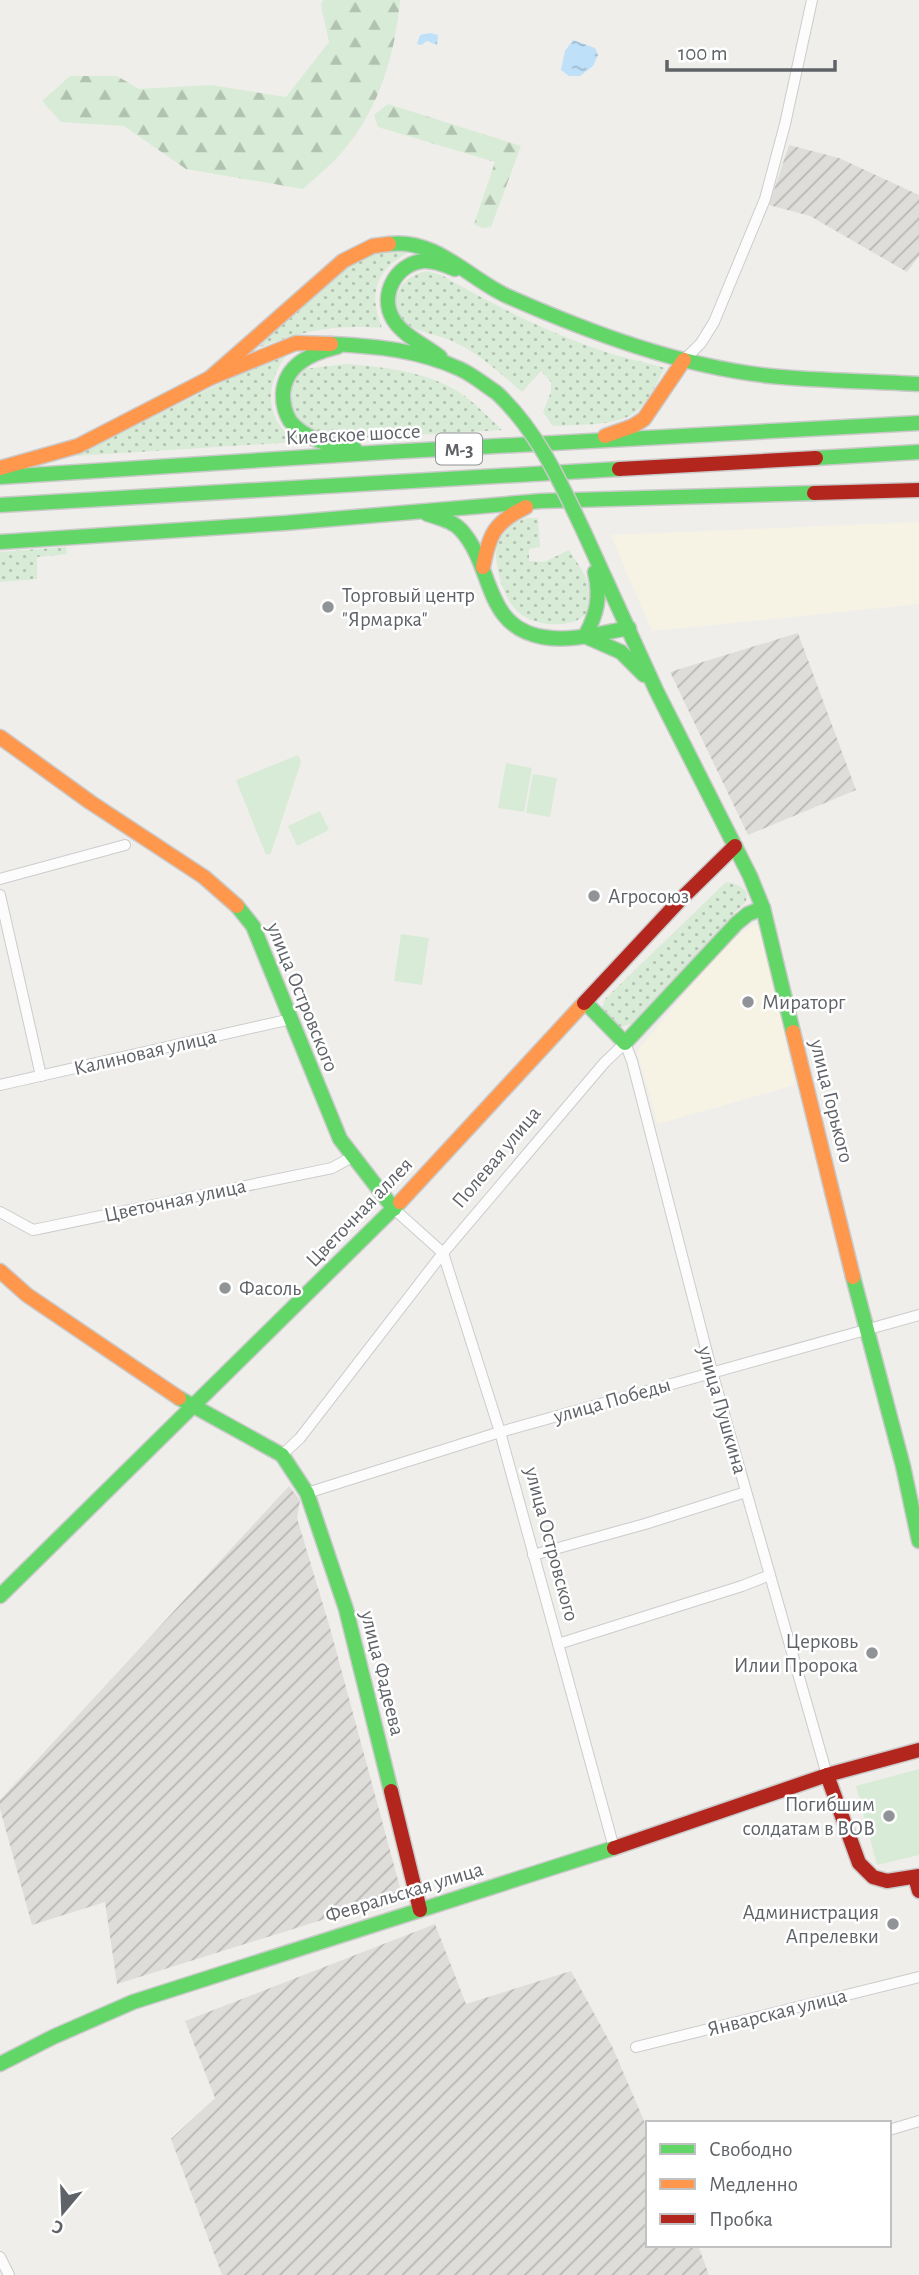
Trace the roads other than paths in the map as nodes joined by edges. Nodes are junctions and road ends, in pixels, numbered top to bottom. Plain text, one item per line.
1 (812, 0) edge
2 (470, 275) junction
3 (352, 345) junction
4 (684, 360) junction
5 (447, 362) junction
6 (210, 378) junction
7 (919, 384) edge
8 (919, 423) edge
9 (587, 443) junction
10 (387, 452) junction
11 (919, 452) edge
12 (0, 468) edge
13 (0, 477) edge
14 (919, 490) edge
15 (541, 501) junction
16 (0, 505) edge
17 (422, 512) junction
18 (584, 532) junction
19 (0, 542) edge
20 (483, 567) junction
21 (629, 628) junction
22 (584, 636) junction
23 (656, 690) junction
24 (0, 737) edge
25 (125, 845) dead end
26 (735, 846) junction
27 (0, 879) edge
28 (0, 895) edge
29 (764, 908) junction
30 (585, 1003) junction
31 (291, 1019) junction
32 (625, 1043) junction
33 (41, 1076) junction
34 (0, 1085) edge
35 (352, 1157) junction
36 (394, 1209) junction
37 (0, 1212) edge
38 (443, 1253) junction
39 (0, 1271) edge
40 (919, 1315) edge
41 (869, 1331) junction
42 (712, 1372) junction
43 (192, 1407) junction
44 (500, 1432) junction
45 (282, 1455) junction
46 (746, 1492) junction
47 (307, 1493) junction
48 (919, 1541) edge
49 (533, 1555) junction
50 (770, 1575) junction
51 (0, 1595) edge
52 (558, 1644) junction
53 (919, 1750) edge
54 (827, 1775) junction
55 (614, 1848) junction
56 (918, 1881) edge
57 (420, 1910) junction
58 (919, 1977) edge
59 (636, 2047) dead end
60 (0, 2064) edge
61 (919, 2121) edge
62 (891, 2129) edge
63 (0, 2257) edge
64 (9, 2275) edge

1 - 4 street
2 - 4 main road
2 - 5 main road
2 - 6 main road
3 - 5 main road
3 - 6 main road
3 - 10 main road
4 - 7 main road
4 - 9 main road
5 - 18 main road, bridge
6 - 12 main road
8 - 9 main road, Киевское шоссе / М-3
9 - 10 main road, Киевское шоссе / М-3
10 - 13 main road, Киевское шоссе / М-3
11 - 16 main road, М-3
14 - 15 main road
15 - 17 main road
15 - 20 main road
17 - 19 main road
17 - 20 main road
18 - 21 main road
18 - 22 main road
20 - 22 main road
21 - 22 main road
21 - 23 main road
22 - 23 main road
23 - 26 main road, улица Горького
24 - 31 main road, улица Островского
25 - 27 street
26 - 29 main road, улица Горького
26 - 30 main road, Цветочная аллея
28 - 33 street
29 - 32 main road, Полевая улица
29 - 41 main road, улица Горького
30 - 32 main road
30 - 36 main road, Цветочная аллея
31 - 33 street, Калиновая улица
31 - 35 main road, улица Островского
32 - 38 street, Полевая улица
32 - 42 street, улица Пушкина
33 - 34 street, Калиновая улица
35 - 36 main road, улица Островского
35 - 37 street, Цветочная улица
36 - 38 street
36 - 43 main road, Цветочная аллея
38 - 44 street, улица Островского
38 - 45 street, Полевая улица
39 - 43 main road
40 - 41 street, улица Победы
41 - 42 street, улица Победы
41 - 48 main road, улица Горького
42 - 44 street, улица Победы
42 - 46 street, улица Пушкина
43 - 45 main road
43 - 51 main road, Цветочная аллея
44 - 47 street, улица Победы
44 - 49 street, улица Островского
45 - 47 main road, улица Фадеева
46 - 49 street
46 - 50 street, улица Пушкина
47 - 57 main road, улица Фадеева
49 - 52 street, улица Островского
50 - 52 street
50 - 54 street, улица Пушкина
52 - 55 street, улица Островского
53 - 54 main road, Февральская улица
54 - 55 main road, Февральская улица
54 - 56 main road
55 - 57 main road, Февральская улица
57 - 60 main road, Февральская улица
58 - 59 street, Январская улица
61 - 62 street
63 - 64 street

